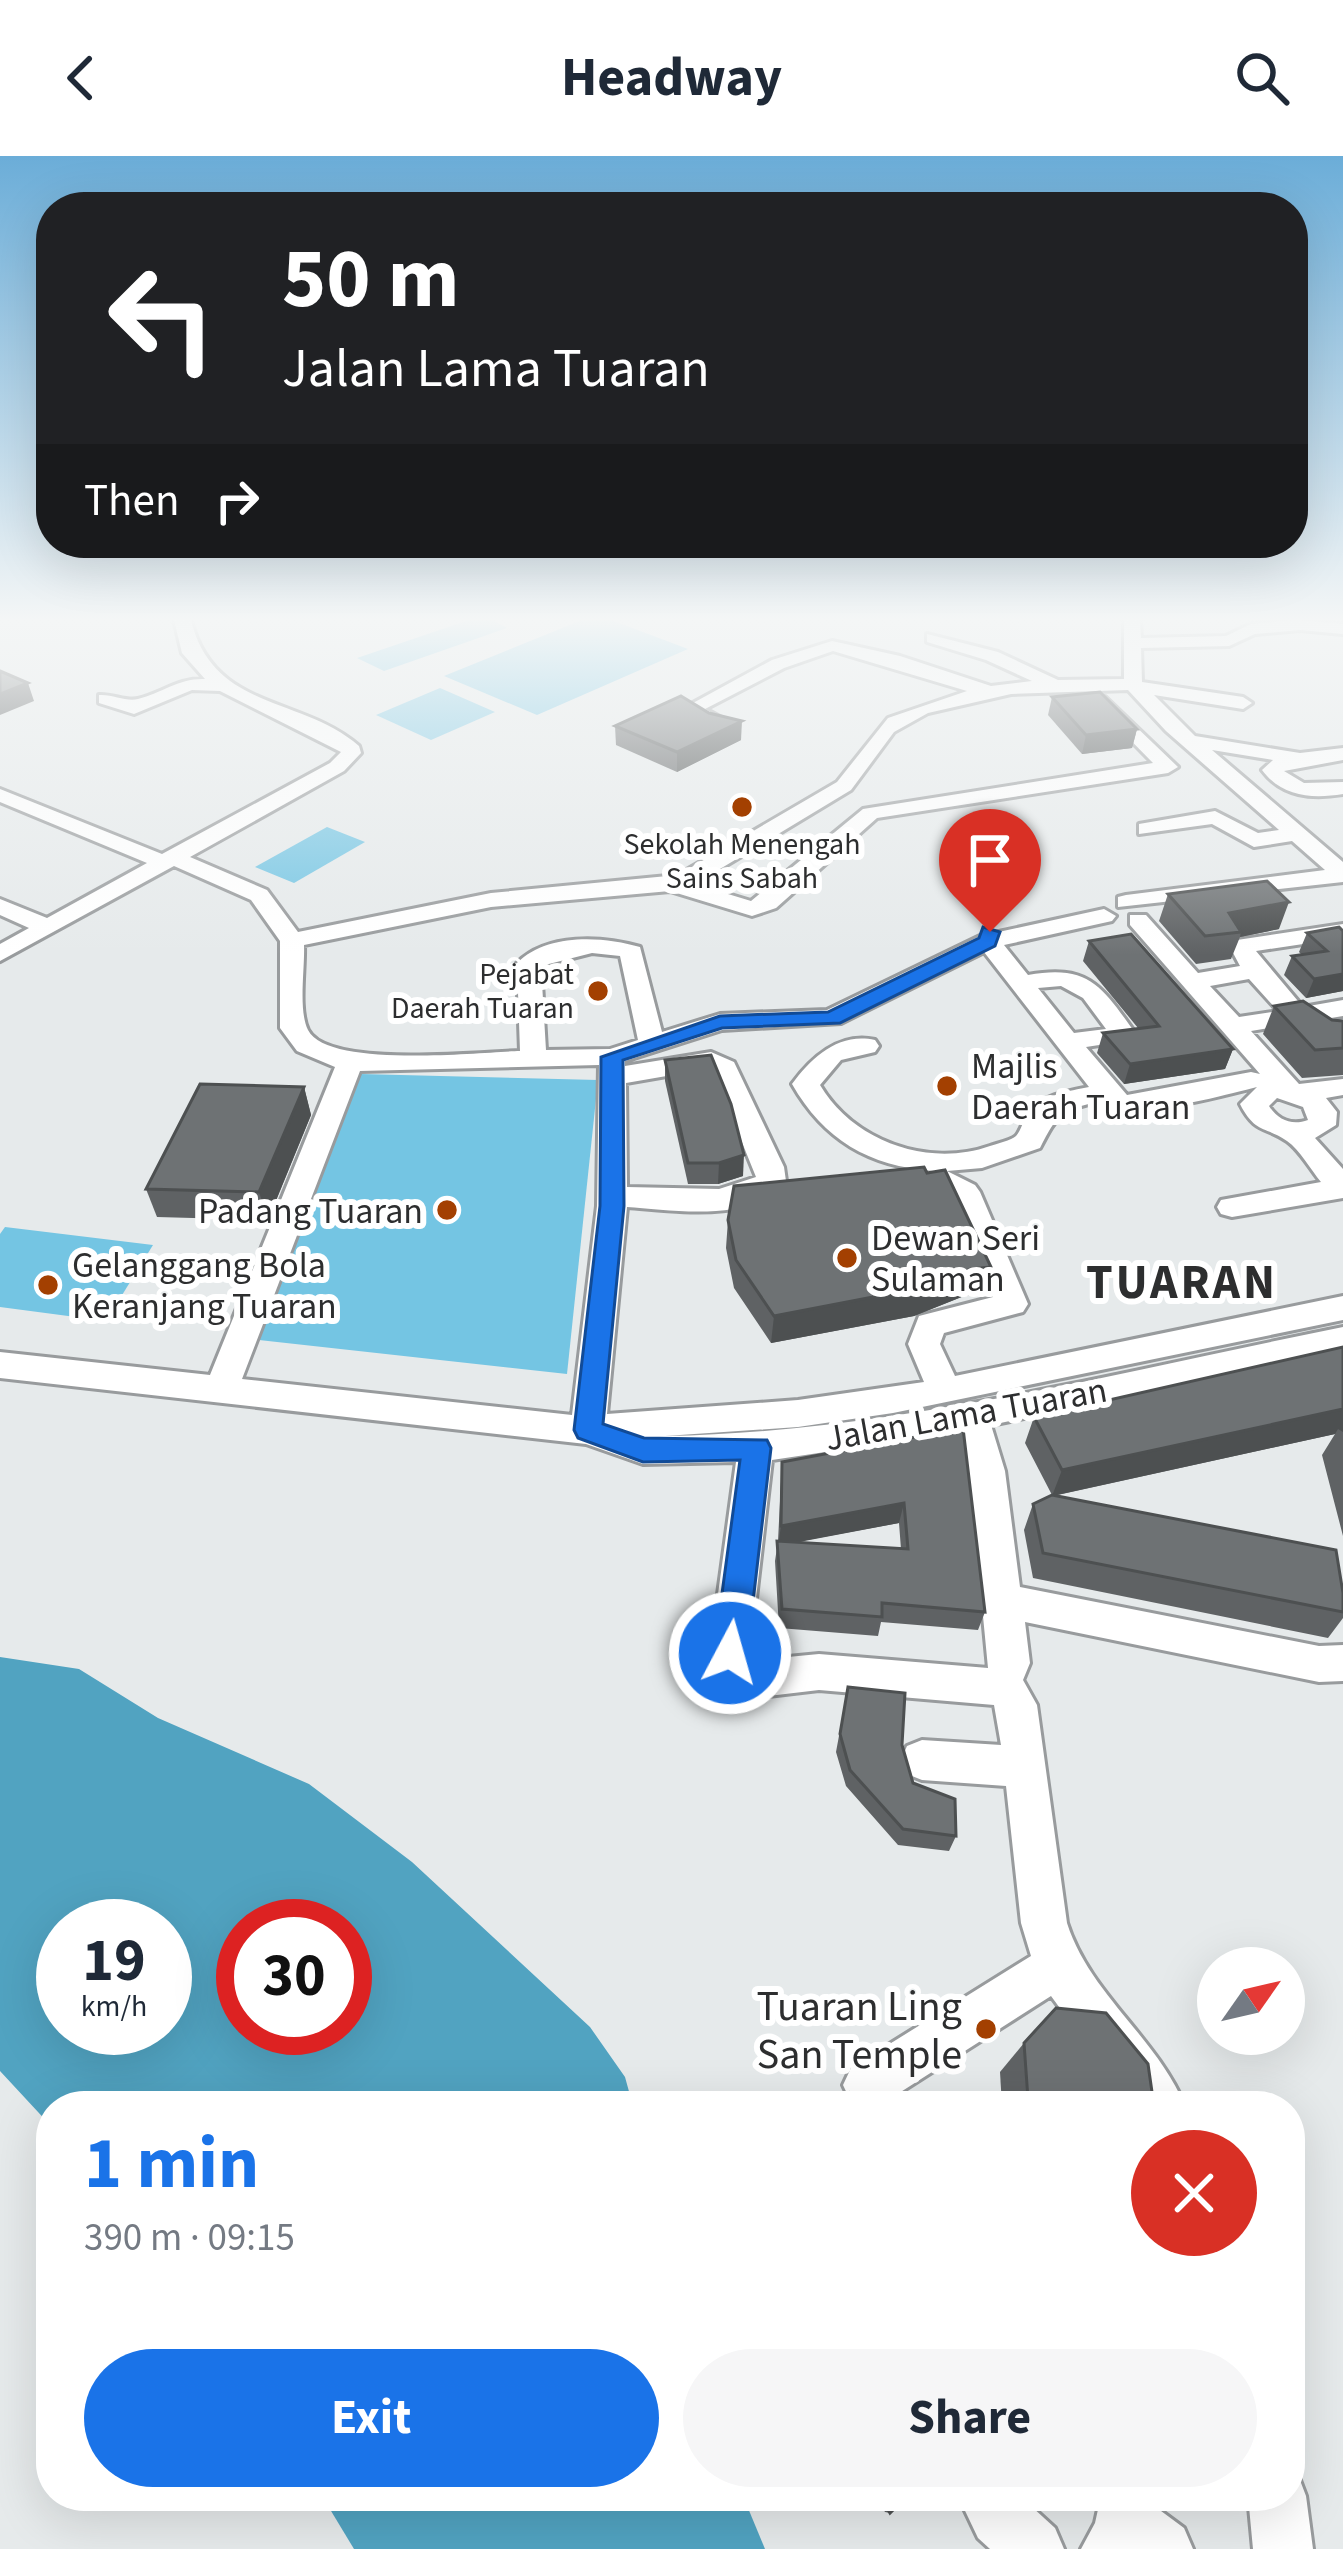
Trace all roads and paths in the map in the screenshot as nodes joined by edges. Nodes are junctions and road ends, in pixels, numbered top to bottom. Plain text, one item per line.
1 (317, 732) edge
2 (883, 732) edge
3 (1135, 732) edge
4 (1180, 732) edge
5 (1189, 741) junction
6 (1259, 754) junction
7 (1343, 754) edge
8 (1158, 755) junction
9 (1295, 758) junction
10 (1222, 769) junction
11 (1028, 776) dead end
12 (1343, 788) edge
13 (0, 795) edge
14 (1343, 803) edge
15 (1273, 812) junction
16 (1147, 829) dead end
17 (1310, 843) junction
18 (167, 859) junction
19 (1343, 865) edge
20 (1343, 874) edge
21 (1309, 879) junction
22 (672, 884) junction
23 (1343, 885) edge
24 (0, 907) edge
25 (1120, 914) junction
26 (46, 927) junction
27 (1333, 932) edge
28 (292, 940) junction
29 (988, 941) junction
30 (0, 954) edge
31 (1255, 971) junction
32 (1192, 981) junction
33 (1023, 983) junction
34 (1343, 1008) edge
35 (1297, 1016) junction
36 (1234, 1026) junction
37 (1343, 1037) edge
38 (1069, 1042) junction
39 (652, 1044) junction
40 (866, 1046) dead end
41 (533, 1058) junction
42 (350, 1063) junction
43 (612, 1067) junction
44 (1343, 1087) edge
45 (1276, 1089) junction
46 (1106, 1091) junction
47 (1320, 1123) edge
48 (1343, 1156) edge
49 (880, 1184) edge
50 (1343, 1188) edge
51 (612, 1197) junction
52 (1232, 1207) dead end
53 (1343, 1308) edge
54 (1343, 1339) edge
55 (0, 1365) edge
56 (221, 1389) junction
57 (958, 1404) junction
58 (588, 1430) junction
59 (756, 1448) junction
60 (1003, 1601) junction
61 (1343, 1664) edge
62 (1002, 1683) junction
63 (922, 1760) dead end
64 (1024, 1767) junction
65 (1058, 1966) junction
66 (868, 2085) dead end
67 (1149, 2091) edge
68 (996, 2511) edge
69 (1279, 2511) edge
70 (1034, 2549) edge
71 (1283, 2549) edge

1 - 18 street
2 - 22 street
3 - 8 street
4 - 5 street
5 - 6 street
5 - 10 street
6 - 9 street
6 - 10 street
7 - 9 street
8 - 11 street
8 - 22 street
9 - 12 street
10 - 15 street
13 - 18 street
14 - 15 street
15 - 17 street
16 - 17 street
17 - 19 street
17 - 20 street
17 - 21 street
18 - 26 street
18 - 28 street
20 - 21 street
21 - 25 street
22 - 28 street
23 - 25 street
24 - 26 street
25 - 29 street
25 - 32 street
25 - 45 street
26 - 30 street
27 - 31 street
28 - 42 street
29 - 33 street
29 - 39 street
31 - 32 street
31 - 35 street
32 - 36 street
33 - 38 street
33 - 38 street
34 - 35 street
35 - 36 street
35 - 37 street
36 - 45 street
38 - 46 street
39 - 41 street
39 - 43 street
40 - 46 street
41 - 42 street
41 - 43 street
42 - 56 street
43 - 51 street
43 - 51 street
44 - 45 street
45 - 46 street
45 - 47 street
45 - 47 street
47 - 48 street
47 - 50 street
49 - 57 street
50 - 52 street
51 - 58 street
53 - 57 street, Jalan Lama Tuaran
54 - 57 street, Jalan Lama Tuaran
55 - 56 street, Jalan Lama Tuaran
56 - 58 street, Jalan Lama Tuaran
57 - 58 street, Jalan Lama Tuaran
57 - 59 street, Jalan Lama Tuaran
57 - 60 street
58 - 59 street, Jalan Lama Tuaran
59 - 62 street
60 - 61 street
60 - 62 street
62 - 64 street
63 - 64 street
64 - 65 street
65 - 66 street
65 - 67 street
68 - 70 street
69 - 71 street

